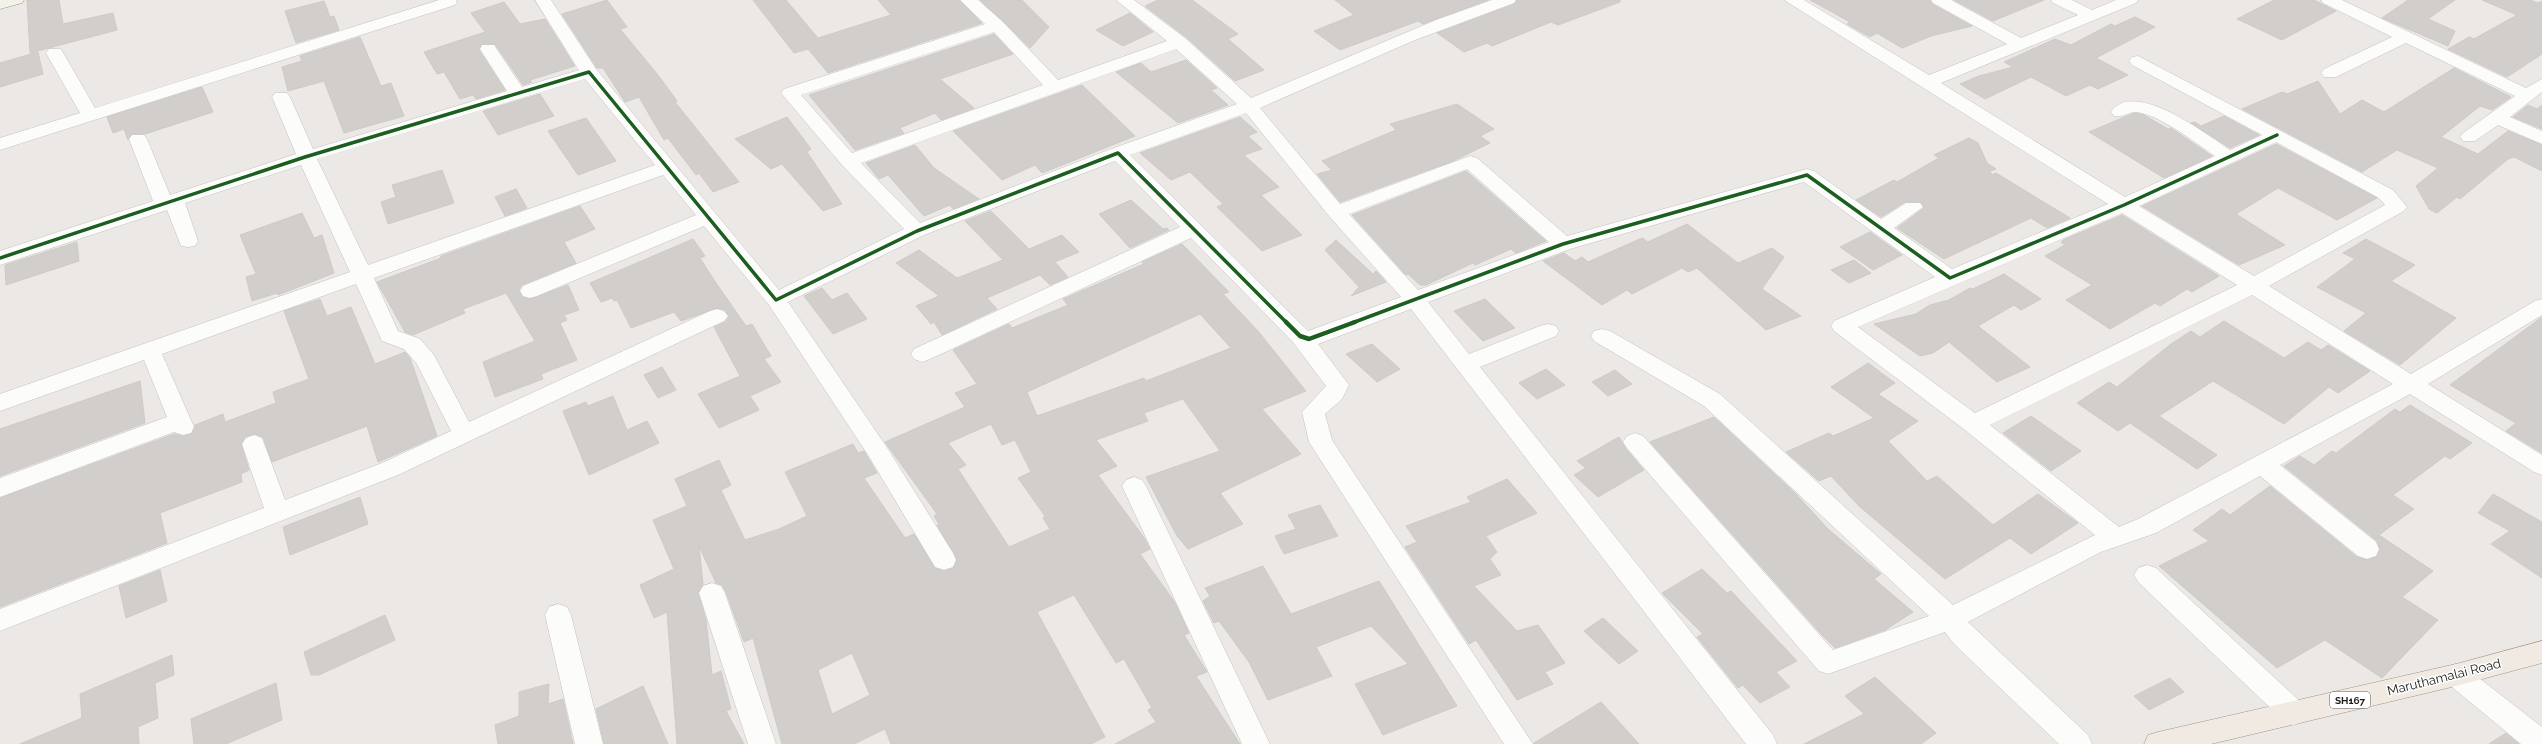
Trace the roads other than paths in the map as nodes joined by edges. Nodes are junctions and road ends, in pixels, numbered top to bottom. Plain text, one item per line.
1 (16, 0) edge
2 (543, 0) edge
3 (968, 0) edge
4 (1124, 0) edge
5 (1508, 0) edge
6 (1792, 0) edge
7 (1940, 0) edge
8 (2059, 0) edge
9 (2130, 0) edge
10 (2329, 0) edge
11 (449, 2) dead end
12 (0, 4) edge
13 (425, 5) edge
14 (2092, 16) junction
15 (997, 26) junction
16 (2405, 37) junction
17 (1179, 42) junction
18 (2021, 45) junction
19 (488, 49) dead end
20 (55, 53) dead end
21 (2138, 61) dead end
22 (589, 72) junction
23 (2330, 73) dead end
24 (1928, 82) junction
25 (2542, 84) edge
26 (1055, 87) junction
27 (518, 94) junction
28 (2527, 95) junction
29 (281, 97) dead end
30 (1249, 106) junction
31 (2120, 112) dead end
32 (90, 114) junction
33 (2497, 118) junction
34 (2277, 135) junction
35 (2468, 137) dead end
36 (2542, 138) edge
37 (138, 139) dead end
38 (0, 144) edge
39 (1118, 152) junction
40 (2229, 157) junction
41 (305, 158) junction
42 (850, 161) junction
43 (667, 167) junction
44 (169, 203) junction
45 (2124, 205) junction
46 (1913, 207) dead end
47 (1336, 212) junction
48 (708, 217) junction
49 (1881, 228) junction
50 (1193, 229) junction
51 (917, 231) junction
52 (188, 240) dead end
53 (1563, 244) junction
54 (0, 258) edge
55 (364, 275) junction
56 (1950, 278) junction
57 (2252, 286) junction
58 (530, 291) dead end
59 (776, 300) junction
60 (1415, 300) junction
61 (2542, 306) edge
62 (717, 316) dead end
63 (1548, 332) dead end
64 (1300, 336) junction
65 (1602, 336) dead end
66 (150, 350) junction
67 (922, 354) dead end
68 (1466, 364) junction
69 (2413, 383) junction
70 (0, 403) edge
71 (1973, 424) junction
72 (464, 434) junction
73 (1635, 442) dead end
74 (254, 444) dead end
75 (2262, 464) junction
76 (2542, 466) edge
77 (1134, 486) dead end
78 (0, 488) edge
79 (277, 512) junction
80 (2116, 538) junction
81 (2367, 549) dead end
82 (944, 560) dead end
83 (2147, 575) dead end
84 (712, 593) dead end
85 (558, 615) dead end
86 (0, 620) edge
87 (1950, 620) junction
88 (2542, 652) edge
89 (2456, 675) junction
90 (2294, 713) junction
91 (589, 744) edge
92 (762, 744) edge
93 (1256, 744) edge
94 (1519, 744) edge
95 (1763, 744) edge
96 (2078, 744) edge
97 (2158, 744) edge
98 (2542, 744) edge

1 - 12 main road
2 - 22 street
3 - 15 street
4 - 17 street
5 - 30 street
6 - 24 street
7 - 18 street
8 - 14 street
9 - 14 street
10 - 16 street
11 - 13 street
13 - 32 street
14 - 18 street
15 - 26 street
15 - 42 street
16 - 23 street
16 - 28 street
17 - 26 street
17 - 30 street
18 - 24 street
19 - 27 street
20 - 32 street
21 - 34 street
22 - 27 street
22 - 43 street
24 - 45 street
25 - 28 street
26 - 42 street
27 - 41 street
28 - 33 street
29 - 41 street
30 - 39 street
30 - 47 street
31 - 40 street
32 - 38 street
33 - 35 street
33 - 36 street
34 - 40 street
34 - 57 street
37 - 44 street
39 - 50 street
39 - 51 street
40 - 45 street
41 - 44 street
41 - 55 street
42 - 51 street
43 - 48 street
43 - 55 street
44 - 52 street
44 - 54 street
45 - 56 street
45 - 57 street
46 - 49 street
47 - 53 street
47 - 60 street
48 - 58 street
48 - 59 street
49 - 53 street
49 - 56 street
50 - 64 street
50 - 67 street
51 - 59 street
53 - 60 street
55 - 66 street
55 - 72 street
56 - 71 street
57 - 69 street
57 - 71 street
59 - 82 street
60 - 64 street
60 - 68 street
61 - 69 street
62 - 72 street
63 - 68 street
64 - 94 street
65 - 87 street
66 - 70 street
66 - 78 street
68 - 95 street
69 - 75 street
69 - 76 street
71 - 80 street
72 - 79 street
73 - 87 street
74 - 79 street
75 - 80 street
75 - 81 street
77 - 93 street
79 - 86 street
80 - 87 street
83 - 90 street
84 - 92 street
85 - 91 street
87 - 96 street
88 - 89 main road, Maruthamalai Road / SH167
89 - 90 main road, Maruthamalai Road / SH167
89 - 98 street
90 - 97 main road, Maruthamalai Road / SH167

